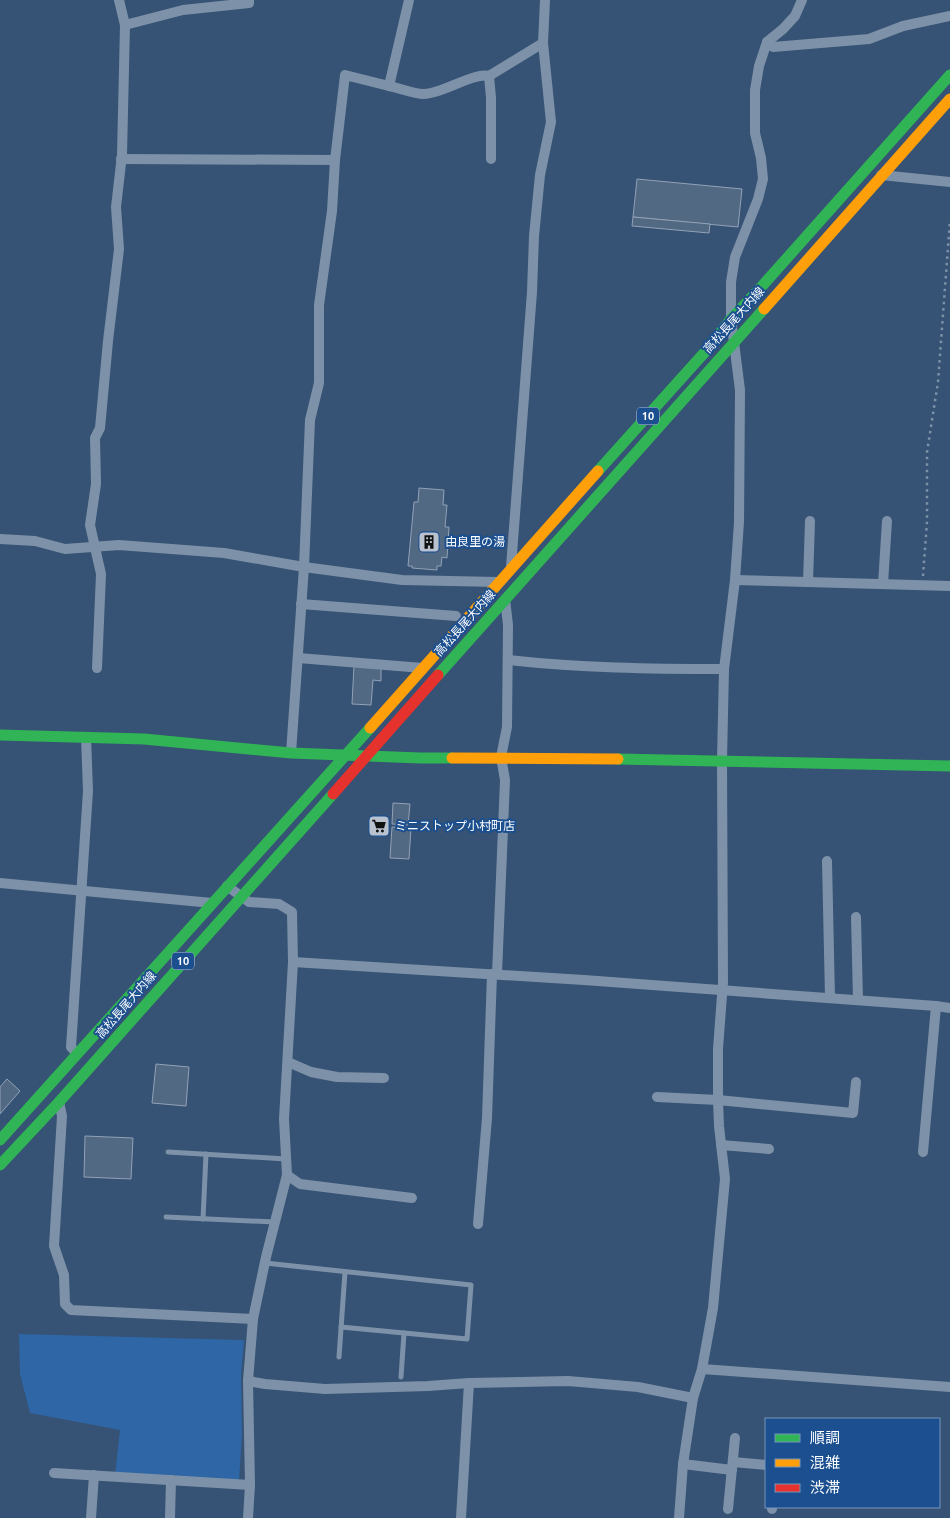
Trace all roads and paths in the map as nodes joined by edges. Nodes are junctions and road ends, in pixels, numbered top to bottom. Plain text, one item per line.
1 (120, 0) edge
2 (249, 0) edge
3 (409, 0) edge
4 (545, 0) edge
5 (802, 0) edge
6 (950, 16) edge
7 (125, 25) junction
8 (766, 42) junction
9 (544, 43) junction
10 (950, 75) edge
11 (489, 76) junction
12 (389, 86) junction
13 (950, 99) edge
14 (121, 159) junction
15 (490, 159) dead end
16 (335, 160) junction
17 (863, 174) junction
18 (884, 175) junction
19 (950, 182) edge
20 (950, 220) edge
21 (731, 319) junction
22 (733, 342) junction
23 (810, 521) dead end
24 (887, 521) dead end
25 (0, 540) edge
26 (95, 546) junction
27 (304, 567) junction
28 (511, 568) junction
29 (736, 580) junction
30 (498, 582) junction
31 (808, 582) junction
32 (884, 584) junction
33 (922, 585) junction
34 (950, 586) edge
35 (505, 599) junction
36 (301, 604) junction
37 (456, 616) dead end
38 (298, 658) junction
39 (508, 660) junction
40 (97, 668) dead end
41 (423, 668) junction
42 (724, 669) junction
43 (0, 735) edge
44 (86, 737) junction
45 (291, 753) junction
46 (344, 755) junction
47 (366, 756) junction
48 (501, 757) junction
49 (722, 760) junction
50 (950, 766) edge
51 (827, 861) dead end
52 (0, 883) edge
53 (227, 886) junction
54 (80, 891) junction
55 (240, 896) junction
56 (212, 903) junction
57 (856, 917) dead end
58 (293, 962) junction
59 (494, 974) junction
60 (722, 990) junction
61 (830, 998) junction
62 (858, 1000) junction
63 (936, 1006) junction
64 (950, 1008) edge
65 (76, 1054) junction
66 (288, 1062) junction
67 (384, 1078) dead end
68 (856, 1082) dead end
69 (658, 1097) dead end
70 (718, 1100) junction
71 (59, 1102) junction
72 (0, 1140) edge
73 (721, 1145) junction
74 (769, 1149) dead end
75 (168, 1152) dead end
76 (923, 1152) dead end
77 (206, 1154) junction
78 (286, 1159) junction
79 (0, 1165) edge
80 (287, 1175) junction
81 (412, 1198) dead end
82 (166, 1217) dead end
83 (203, 1219) junction
84 (275, 1222) junction
85 (478, 1224) dead end
86 (265, 1263) junction
87 (345, 1272) junction
88 (253, 1319) junction
89 (342, 1327) junction
90 (404, 1333) junction
91 (339, 1357) dead end
92 (702, 1369) junction
93 (401, 1377) dead end
94 (248, 1381) junction
95 (469, 1383) junction
96 (950, 1387) edge
97 (693, 1398) junction
98 (735, 1438) dead end
99 (683, 1464) junction
100 (765, 1465) edge
101 (732, 1466) junction
102 (54, 1473) dead end
103 (94, 1475) junction
104 (171, 1480) junction
105 (250, 1485) junction
106 (728, 1509) dead end
107 (90, 1518) edge
108 (170, 1518) edge
109 (248, 1518) edge
110 (461, 1518) edge
111 (680, 1518) edge

1 - 7 street
2 - 7 street
3 - 12 street
4 - 9 street
5 - 8 street
6 - 8 street
7 - 14 street
8 - 21 street
9 - 11 street
9 - 28 street
10 - 17 main road, 高松長尾大内線 / 10
11 - 12 street
11 - 15 street
12 - 16 street
13 - 18 main road, 高松長尾大内線 / 10
14 - 16 street
14 - 26 street
16 - 27 street
17 - 18 street
17 - 21 main road, 高松長尾大内線 / 10
18 - 19 street
18 - 22 main road, 高松長尾大内線 / 10
20 - 33 path
21 - 22 street
21 - 28 main road, 高松長尾大内線 / 10
22 - 29 street
22 - 35 main road, 高松長尾大内線 / 10
23 - 31 street
24 - 32 street
25 - 26 street
26 - 27 street
26 - 40 street
27 - 30 street
27 - 36 street
28 - 30 main road, 高松長尾大内線 / 10
29 - 31 street
29 - 42 street
30 - 41 main road, 高松長尾大内線 / 10
31 - 32 street
32 - 33 street
33 - 34 street
35 - 39 street
35 - 47 main road, 高松長尾大内線 / 10
36 - 37 street
36 - 38 street
38 - 41 street
38 - 45 street
39 - 42 street
39 - 48 street
41 - 46 main road, 高松長尾大内線 / 10
42 - 49 street
43 - 44 main road
44 - 45 main road
44 - 54 street
45 - 46 main road
46 - 47 main road
46 - 53 main road, 高松長尾大内線 / 10
47 - 48 main road
47 - 55 main road, 高松長尾大内線 / 10
48 - 49 main road
48 - 59 street
49 - 50 main road
49 - 60 street
51 - 61 street
52 - 54 street
53 - 55 street
53 - 56 main road, 高松長尾大内線 / 10
54 - 56 street
54 - 65 street
55 - 58 street
55 - 71 main road, 高松長尾大内線 / 10
56 - 65 main road, 高松長尾大内線 / 10
57 - 62 street
58 - 59 street
58 - 66 street
59 - 60 street
59 - 85 street
60 - 61 street
60 - 70 street
61 - 62 street
62 - 63 street
63 - 64 street
63 - 76 street
65 - 72 main road, 高松長尾大内線 / 10
66 - 67 street
66 - 78 street
68 - 70 street
69 - 70 street
70 - 73 street
71 - 79 main road, 高松長尾大内線 / 10
71 - 88 street
73 - 74 street
73 - 92 street
75 - 77 lane
77 - 78 lane
77 - 83 lane
78 - 80 street
80 - 81 street
80 - 84 street
82 - 83 lane
83 - 84 lane
84 - 86 street
86 - 87 lane
86 - 88 street
87 - 89 lane
87 - 90 lane
88 - 94 street
89 - 90 lane
89 - 91 lane
90 - 93 lane
92 - 96 street
92 - 97 street
94 - 95 street
94 - 105 street
95 - 97 street
95 - 110 street
97 - 99 street
98 - 101 street
99 - 101 street
99 - 111 street
100 - 101 street
101 - 106 street
102 - 103 street
103 - 104 street
103 - 107 street
104 - 105 street
104 - 108 street
105 - 109 street

